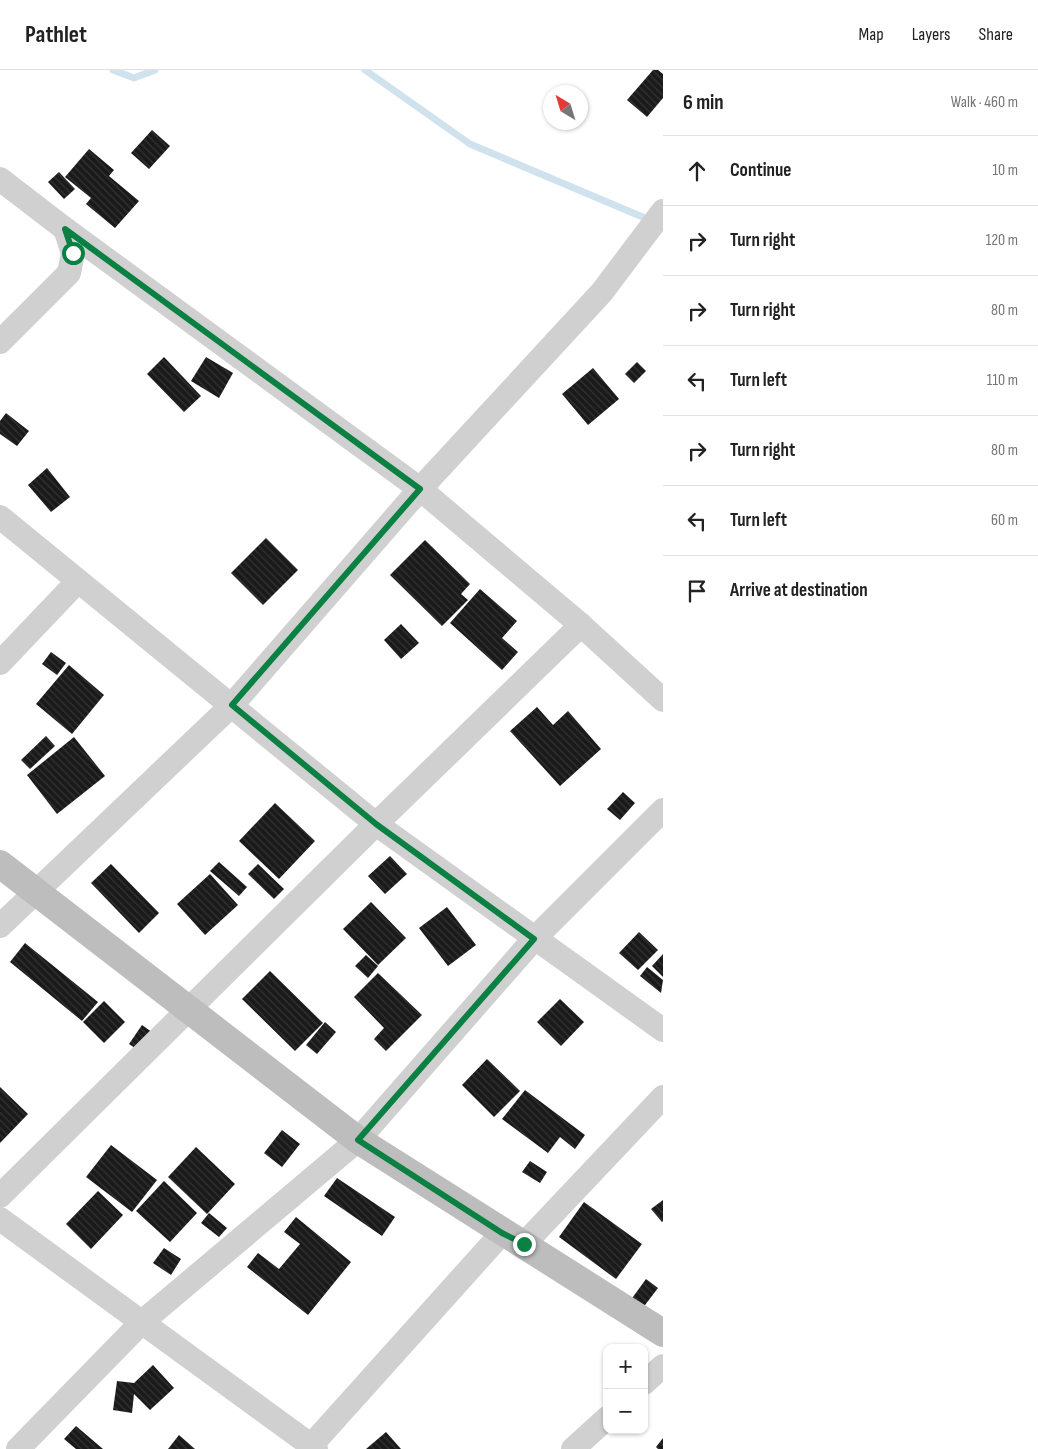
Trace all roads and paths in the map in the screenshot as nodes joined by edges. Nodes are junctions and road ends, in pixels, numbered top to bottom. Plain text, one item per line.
1 (0, 179) edge
2 (663, 211) edge
3 (65, 229) junction
4 (0, 342) edge
5 (420, 489) junction
6 (0, 517) edge
7 (78, 581) junction
8 (581, 625) junction
9 (0, 663) edge
10 (663, 700) edge
11 (232, 705) junction
12 (663, 810) edge
13 (376, 824) junction
14 (0, 864) edge
15 (37, 892) junction
16 (0, 926) edge
17 (534, 939) junction
18 (190, 1009) junction
19 (663, 1030) edge
20 (663, 1097) edge
21 (358, 1140) junction
22 (0, 1196) edge
23 (0, 1219) edge
24 (513, 1238) junction
25 (142, 1322) junction
26 (663, 1333) edge
27 (663, 1366) edge
28 (648, 1379) edge
29 (603, 1422) edge
30 (312, 1448) edge
31 (18, 1449) edge
32 (573, 1449) edge

1 - 3 street
2 - 5 street
3 - 4 street
3 - 5 street
5 - 8 street
5 - 11 street
6 - 7 street
7 - 9 street
7 - 11 street
8 - 10 street
8 - 13 street
11 - 13 street
11 - 15 street
12 - 17 street
13 - 17 street
13 - 18 street
14 - 15 street
15 - 16 street
15 - 18 street
17 - 19 street
17 - 21 street
18 - 21 street
18 - 22 street
20 - 24 street
21 - 24 street
21 - 25 street
23 - 25 street
24 - 26 street
24 - 30 street
25 - 30 street
25 - 31 street
27 - 28 street
29 - 32 street

